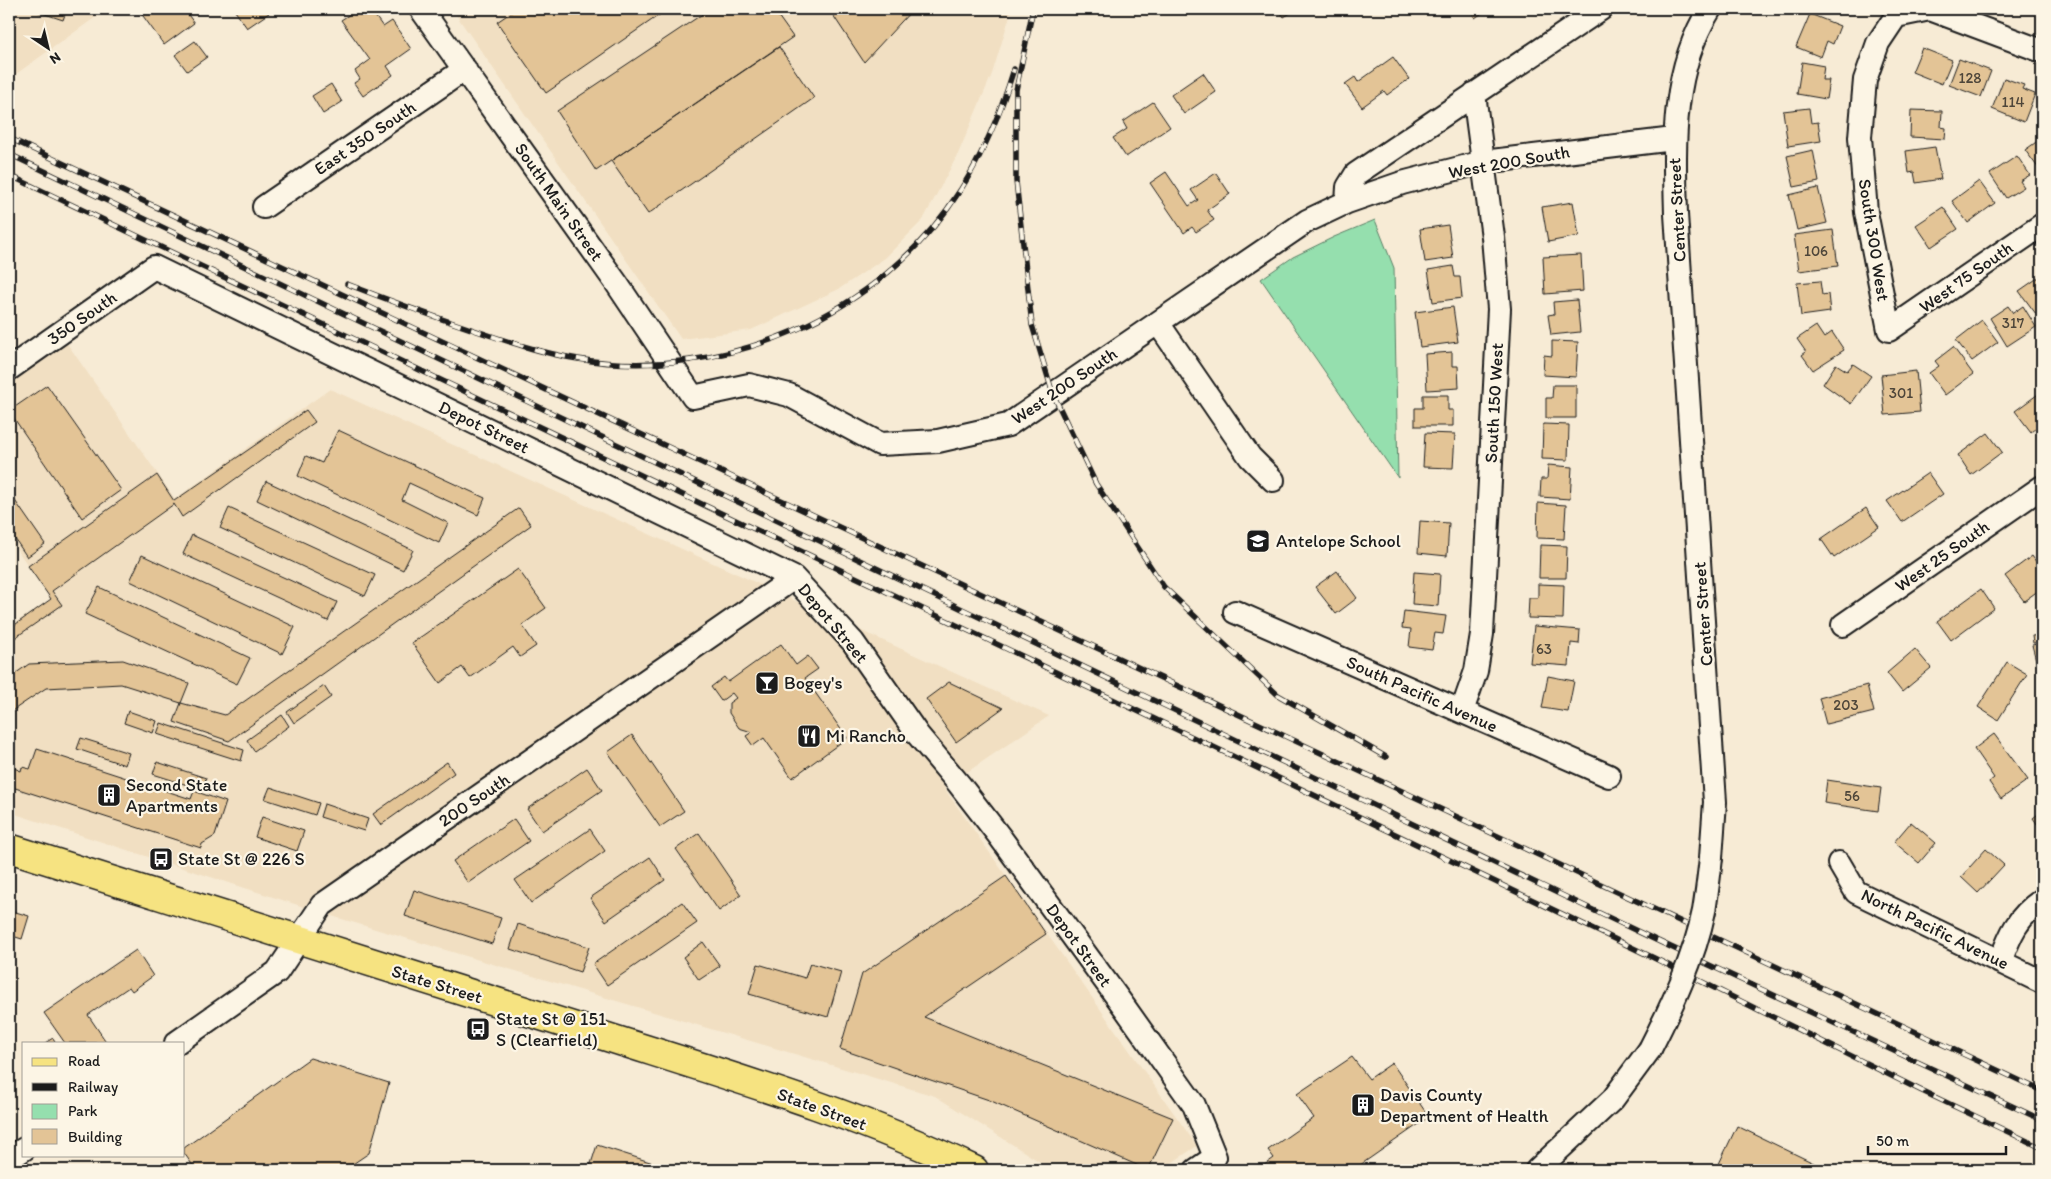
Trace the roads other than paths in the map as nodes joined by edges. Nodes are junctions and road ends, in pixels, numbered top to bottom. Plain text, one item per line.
1 (421, 9) edge
2 (1601, 9) edge
3 (1710, 9) edge
4 (1895, 12) edge
5 (2042, 51) edge
6 (465, 70) junction
7 (1474, 94) junction
8 (1674, 139) junction
9 (1483, 162) junction
10 (1347, 202) junction
11 (264, 207) dead end
12 (2042, 224) edge
13 (154, 267) joint
14 (1158, 323) junction
15 (1889, 330) joint
16 (11, 362) edge
17 (693, 397) joint
18 (1274, 480) dead end
19 (2042, 487) edge
20 (794, 578) junction
21 (1235, 612) dead end
22 (1843, 626) dead end
23 (1462, 711) junction
24 (1610, 776) dead end
25 (9, 848) edge
26 (1839, 863) dead end
27 (2042, 900) edge
28 (299, 940) junction
29 (2000, 962) junction
30 (2042, 982) edge
31 (177, 1042) edge
32 (22, 1150) edge
33 (9, 1159) edge
34 (974, 1170) edge
35 (1196, 1170) edge
36 (1537, 1170) edge

1 - 6 street, South Main Street
2 - 7 street
3 - 8 street, Center Street
4 - 5 street
4 - 15 street, South 300 West
6 - 11 street, East 350 South
6 - 17 street, South Main Street
7 - 9 street, South 150 West
7 - 10 street
8 - 9 street, West 200 South
8 - 36 street, Center Street, bridge
9 - 10 street, West 200 South
9 - 23 street, South 150 West
10 - 14 street, West 200 South
12 - 15 street, West 75 South
13 - 16 street, 350 South
13 - 20 street, Depot Street
14 - 17 street, West 200 South
14 - 18 street
19 - 22 street, West 25 South
20 - 28 street, 200 South
20 - 35 street, Depot Street
21 - 23 street, South Pacific Avenue
23 - 24 street, South Pacific Avenue
25 - 28 main road, State Street
26 - 29 street, North Pacific Avenue
27 - 29 street
28 - 31 street, 200 South
28 - 34 main road, State Street
29 - 30 street, North Pacific Avenue
32 - 33 street

